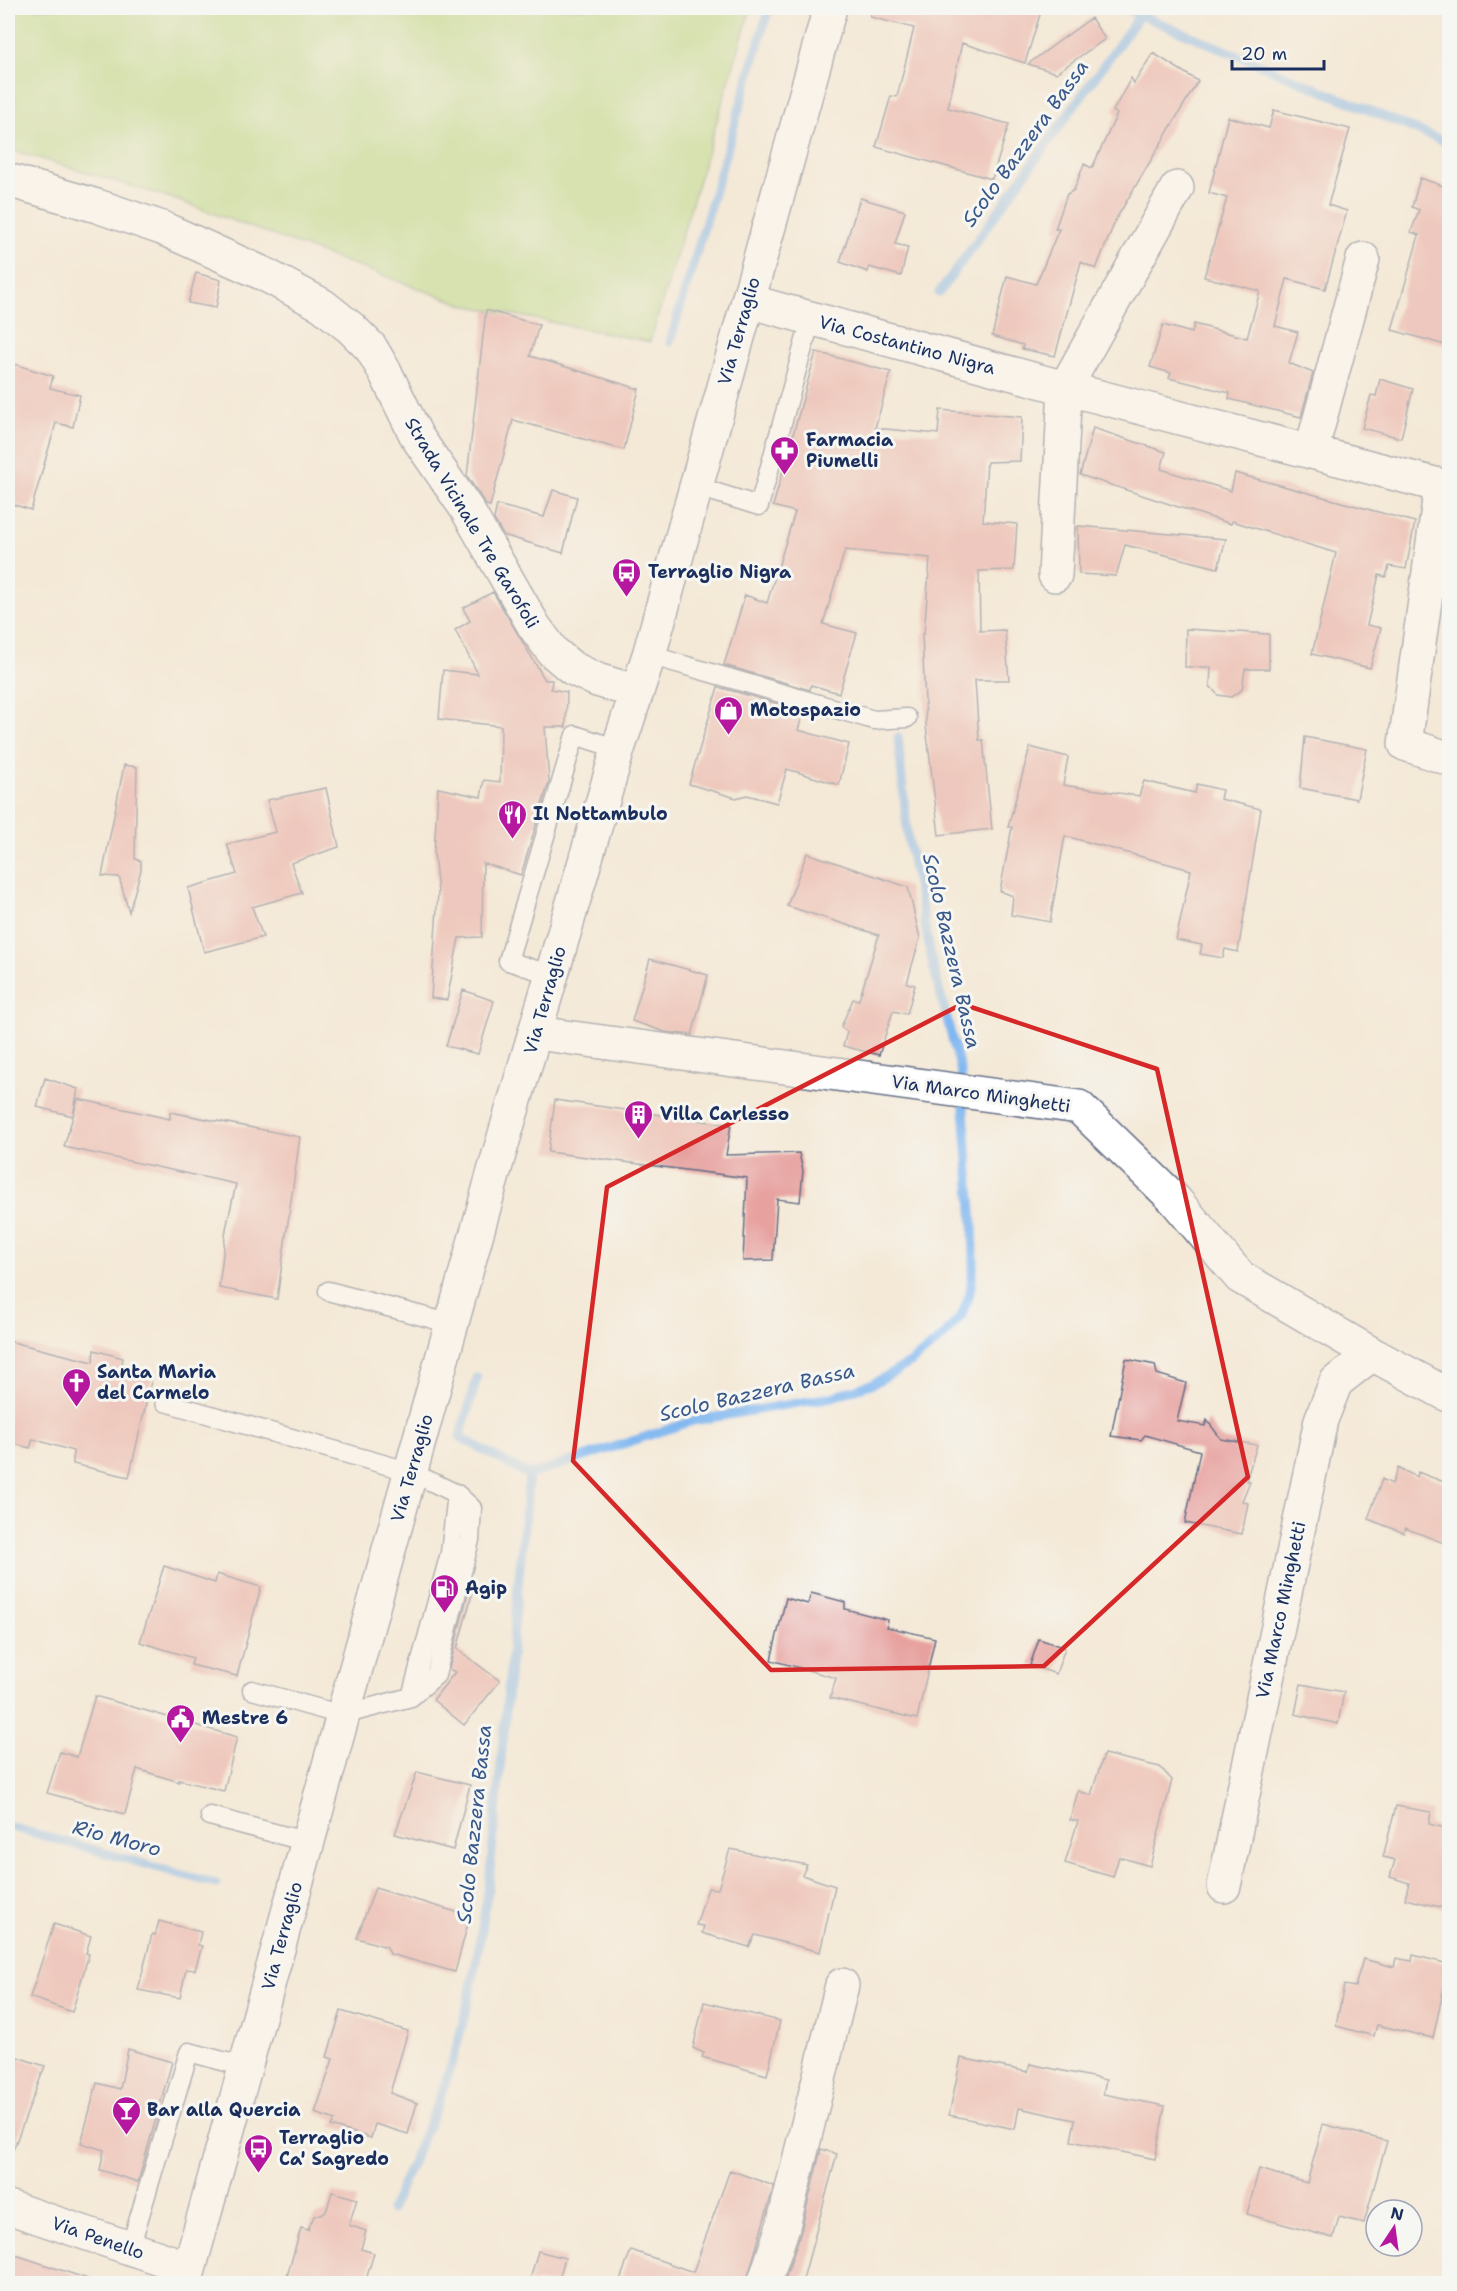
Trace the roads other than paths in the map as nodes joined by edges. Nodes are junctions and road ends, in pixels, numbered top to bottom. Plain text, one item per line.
1 (830, 8) edge
2 (8, 180) edge
3 (1177, 188) dead end
4 (1363, 259) dead end
5 (748, 301) junction
6 (811, 319) junction
7 (1065, 388) junction
8 (1311, 452) junction
9 (695, 486) junction
10 (1445, 487) edge
11 (1055, 575) dead end
12 (649, 655) junction
13 (637, 692) junction
14 (907, 718) dead end
15 (618, 749) junction
16 (1449, 759) edge
17 (552, 975) junction
18 (536, 1033) junction
19 (328, 1291) dead end
20 (452, 1324) junction
21 (1372, 1354) junction
22 (1449, 1395) edge
23 (165, 1402) dead end
24 (411, 1472) junction
25 (252, 1690) dead end
26 (342, 1715) junction
27 (210, 1816) dead end
28 (308, 1842) junction
29 (1224, 1886) dead end
30 (842, 1984) dead end
31 (245, 2067) junction
32 (8, 2207) edge
33 (130, 2248) junction
34 (187, 2276) edge
35 (764, 2283) edge

1 - 5 street, Via Terraglio
2 - 13 street, Strada Vicinale Tre Garofoli
3 - 7 street
4 - 8 street
5 - 6 street, Via Costantino Nigra
5 - 9 street, Via Terraglio
6 - 7 street, Via Costantino Nigra
6 - 9 lane
7 - 8 street, Via Costantino Nigra
7 - 11 street
8 - 10 street, Via Costantino Nigra
9 - 12 street, Via Terraglio
10 - 16 street, Via Costantino Nigra
12 - 13 street, Via Terraglio
12 - 14 lane
13 - 15 street, Via Terraglio
15 - 17 street, Via Terraglio
15 - 17 lane
17 - 18 street, Via Terraglio
18 - 20 street, Via Terraglio
18 - 21 street, Via Marco Minghetti
19 - 20 lane
20 - 24 street, Via Terraglio
21 - 22 street, Via Marco Minghetti
21 - 29 street, Via Marco Minghetti
23 - 24 lane
24 - 26 street, Via Terraglio
24 - 26 lane
25 - 26 lane
26 - 28 street, Via Terraglio
27 - 28 lane
28 - 31 street, Via Terraglio
30 - 35 street
31 - 33 lane
31 - 34 street, Via Terraglio
32 - 33 street, Via Penello
33 - 34 street, Via Penello

